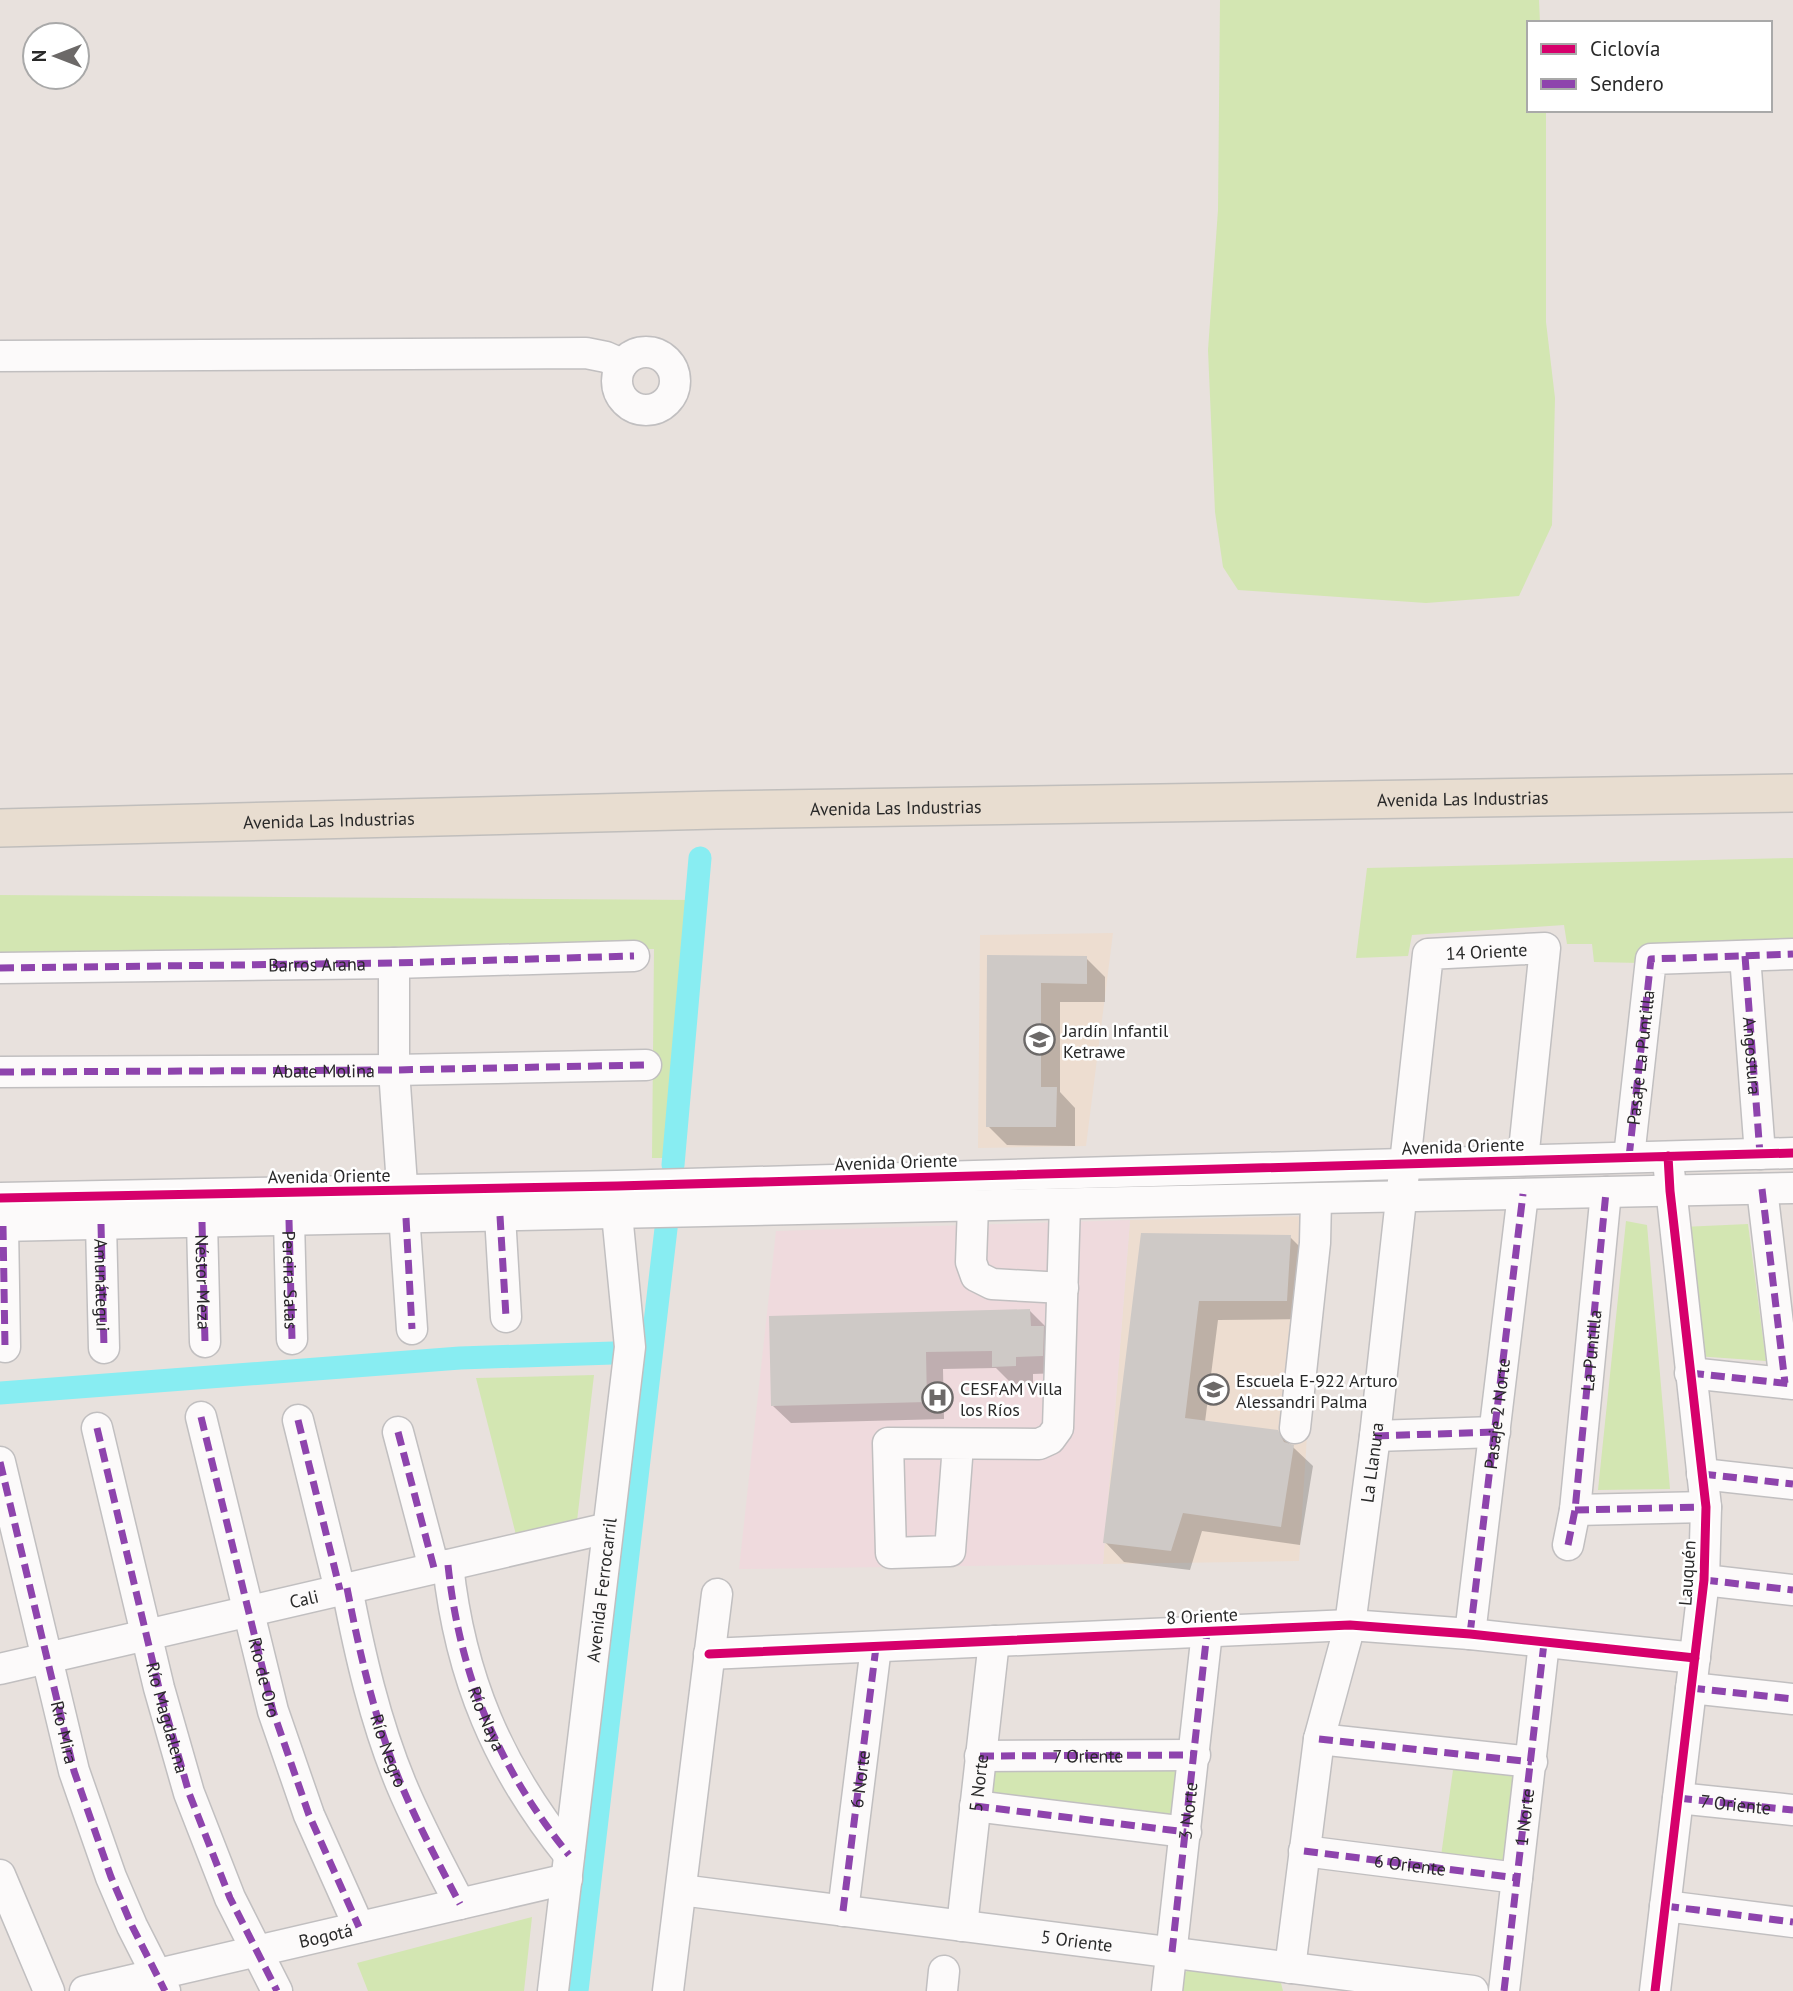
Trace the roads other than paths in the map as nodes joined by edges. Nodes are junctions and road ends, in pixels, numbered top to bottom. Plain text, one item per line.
1 (0, 356) edge
2 (622, 365) dead end
3 (1793, 793) edge
4 (0, 828) edge
5 (1428, 954) joint
6 (1793, 954) edge
7 (635, 956) dead end
8 (1745, 956) junction
9 (394, 963) junction
10 (0, 968) edge
11 (646, 1065) dead end
12 (394, 1070) junction
13 (0, 1072) edge
14 (1793, 1153) edge
15 (1760, 1154) junction
16 (1668, 1156) junction
17 (1629, 1157) junction
18 (1523, 1160) junction
19 (1404, 1164) junction
20 (1793, 1188) edge
21 (1762, 1189) junction
22 (1670, 1191) junction
23 (1606, 1192) junction
24 (1523, 1194) junction
25 (1400, 1196) junction
26 (1316, 1199) junction
27 (617, 1200) junction
28 (404, 1204) junction
29 (1065, 1204) junction
30 (973, 1206) junction
31 (500, 1216) junction
32 (1, 1217) edge
33 (289, 1220) junction
34 (202, 1222) junction
35 (101, 1224) junction
36 (1063, 1288) junction
37 (506, 1317) dead end
38 (412, 1329) dead end
39 (292, 1339) dead end
40 (205, 1342) dead end
41 (5, 1347) dead end
42 (104, 1348) dead end
43 (1690, 1373) junction
44 (1789, 1383) edge
45 (201, 1417) dead end
46 (298, 1420) dead end
47 (97, 1428) dead end
48 (1295, 1428) dead end
49 (398, 1432) dead end
50 (1494, 1432) junction
51 (1375, 1436) junction
52 (958, 1445) dead end
53 (0, 1462) edge
54 (1702, 1474) junction
55 (1793, 1484) edge
56 (1706, 1507) junction
57 (1575, 1510) junction
58 (608, 1528) junction
59 (1568, 1545) dead end
60 (441, 1567) junction
61 (1704, 1580) junction
62 (343, 1589) junction
63 (1793, 1590) edge
64 (717, 1594) dead end
65 (248, 1611) junction
66 (1350, 1625) junction
67 (1207, 1632) junction
68 (1470, 1634) junction
69 (147, 1635) junction
70 (994, 1641) junction
71 (1544, 1643) junction
72 (876, 1647) junction
73 (709, 1654) junction
74 (46, 1658) junction
75 (1695, 1658) junction
76 (0, 1669) edge
77 (1691, 1688) junction
78 (1793, 1699) edge
79 (1320, 1739) junction
80 (1195, 1755) junction
81 (981, 1756) junction
82 (1532, 1762) junction
83 (1678, 1798) junction
84 (975, 1806) junction
85 (1793, 1810) edge
86 (1186, 1832) junction
87 (1304, 1851) junction
88 (568, 1867) junction
89 (0, 1875) edge
90 (1517, 1878) junction
91 (681, 1890) junction
92 (460, 1904) junction
93 (1665, 1906) junction
94 (843, 1911) junction
95 (1793, 1922) edge
96 (962, 1926) junction
97 (359, 1927) junction
98 (258, 1950) junction
99 (1172, 1952) junction
100 (1297, 1976) edge
101 (161, 1982) edge
102 (49, 1991) edge
103 (85, 1991) edge
104 (276, 1991) edge
105 (553, 1991) edge
106 (668, 1991) edge
107 (1167, 1991) edge
108 (1473, 1991) edge
109 (1504, 1991) edge
110 (1655, 1991) edge

1 - 2 street
3 - 4 main road, Avenida Las Industrias
5 - 18 street, 14 Oriente
5 - 19 street, La Llanura
6 - 8 street
7 - 9 street, Barros Arana
8 - 15 street, Angostura
8 - 17 street, Pasaje La Puntilla
9 - 10 street, Barros Arana
9 - 12 street
11 - 12 street, Abate Molina
12 - 13 street, Abate Molina
12 - 28 street
14 - 15 street, Avenida Oriente
15 - 16 street, Avenida Oriente
16 - 17 street, Avenida Oriente
16 - 22 street, Lauquén
17 - 18 street, Avenida Oriente
18 - 19 street, Avenida Oriente
19 - 25 street, La Llanura
19 - 27 street, Avenida Oriente
20 - 21 street, Avenida Oriente
21 - 22 street, Avenida Oriente
21 - 44 street
22 - 23 street, Avenida Oriente
22 - 43 street, Lauquén
23 - 24 street, Avenida Oriente
23 - 57 street, La Puntilla
24 - 25 street, Avenida Oriente
24 - 50 street, Pasaje 2 Norte
25 - 26 street, Avenida Oriente
25 - 51 street, La Llanura
26 - 29 street, Avenida Oriente
26 - 48 street
27 - 28 street, Avenida Oriente
27 - 30 street, Avenida Oriente
27 - 31 street, Avenida Oriente
27 - 58 street, Avenida Ferrocarril
28 - 31 street, Avenida Oriente
28 - 32 street, Avenida Oriente
28 - 33 street, Avenida Oriente
28 - 38 street
29 - 30 street, Avenida Oriente
29 - 36 street
30 - 36 street
31 - 37 street
32 - 35 street, Avenida Oriente
32 - 41 street
33 - 34 street, Avenida Oriente
33 - 39 street, Pereira Salas
34 - 35 street, Avenida Oriente
34 - 40 street, Néstor Meza
35 - 42 street, Amunátegui
36 - 52 street
43 - 44 street
43 - 54 street, Lauquén
45 - 65 street, Río de Oro
46 - 62 street, Río Negro
47 - 69 street, Río Magdalena
49 - 60 street, Río Naya
50 - 51 street
50 - 68 street, Pasaje 2 Norte
51 - 66 street, La Llanura
53 - 74 street, Río Mira
54 - 55 street
54 - 56 street, Lauquén
56 - 57 street
56 - 61 street, Lauquén
57 - 59 street, La Puntilla
58 - 60 street, Cali
58 - 88 street, Avenida Ferrocarril
60 - 62 street, Cali
60 - 88 street, Río Naya
61 - 63 street
61 - 75 street, Lauquén
62 - 65 street, Cali
62 - 92 street, Río Negro
64 - 73 street
65 - 69 street, Cali
65 - 97 street, Río de Oro
66 - 67 street, 8 Oriente
66 - 68 street, 8 Oriente
66 - 79 street, La Llanura
67 - 70 street, 8 Oriente
67 - 80 street, 3 Norte
68 - 71 street, 8 Oriente
69 - 74 street, Cali
69 - 98 street, Río Magdalena
70 - 72 street, 8 Oriente
70 - 81 street, 5 Norte
71 - 75 street, 8 Oriente
71 - 82 street, 1 Norte
72 - 73 street, 8 Oriente
72 - 94 street, 6 Norte
73 - 91 street
74 - 76 street, Cali
74 - 101 street, Río Mira
75 - 77 street, Lauquén
77 - 78 street
77 - 83 street, Lauquén
79 - 82 street
79 - 87 street, La Llanura
80 - 81 street, 7 Oriente
80 - 86 street, 3 Norte
81 - 84 street, 5 Norte
82 - 90 street, 1 Norte
83 - 85 street, 7 Oriente
83 - 93 street, Lauquén
84 - 86 street
84 - 96 street, 5 Norte
86 - 99 street, 3 Norte
87 - 90 street, 6 Oriente
87 - 100 street, La Llanura
88 - 92 street, Bogotá
88 - 105 street, Avenida Ferrocarril
89 - 102 street
90 - 109 street, 1 Norte
91 - 94 street, 5 Oriente
91 - 106 street
92 - 97 street, Bogotá
93 - 95 street
93 - 110 street, Lauquén
94 - 96 street, 5 Oriente
96 - 99 street, 5 Oriente
97 - 98 street, Bogotá
98 - 101 street, Bogotá
98 - 104 street, Río Magdalena
99 - 100 street, 5 Oriente
99 - 107 street, 3 Norte
100 - 108 street, 5 Oriente
101 - 103 street, Bogotá

